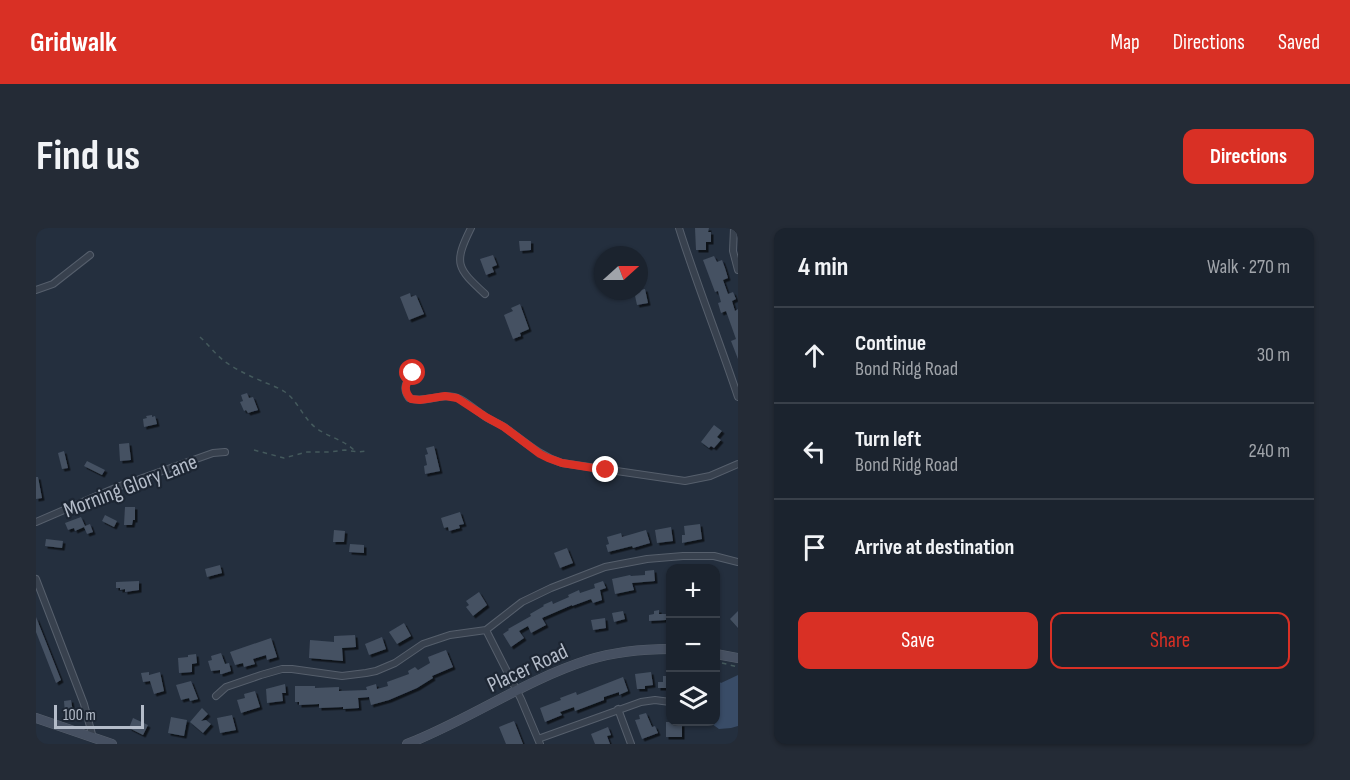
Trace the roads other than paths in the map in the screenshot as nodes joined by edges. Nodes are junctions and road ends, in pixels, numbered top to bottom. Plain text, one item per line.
1 (471, 228) edge
2 (679, 228) edge
3 (734, 228) edge
4 (90, 255) dead end
5 (738, 270) edge
6 (36, 291) edge
7 (485, 294) dead end
8 (413, 373) dead end
9 (738, 397) edge
10 (225, 452) dead end
11 (738, 464) edge
12 (36, 522) edge
13 (738, 562) edge
14 (36, 579) edge
15 (486, 630) junction
16 (666, 649) edge
17 (720, 655) edge
18 (738, 658) edge
19 (517, 691) junction
20 (216, 696) dead end
21 (666, 702) edge
22 (618, 709) junction
23 (36, 718) edge
24 (93, 738) junction
25 (539, 741) edge
26 (112, 744) edge
27 (407, 744) edge
28 (631, 744) edge

1 - 7 street
2 - 9 street
3 - 5 street
4 - 6 street
8 - 11 street
10 - 12 street, Morning Glory Lane
13 - 15 street
14 - 24 street
15 - 19 street
15 - 20 street
16 - 19 main road, Placer Road
17 - 18 main road
19 - 25 street
19 - 27 main road, Placer Road
21 - 22 street
22 - 25 street
22 - 28 street
23 - 24 main road
24 - 26 main road

